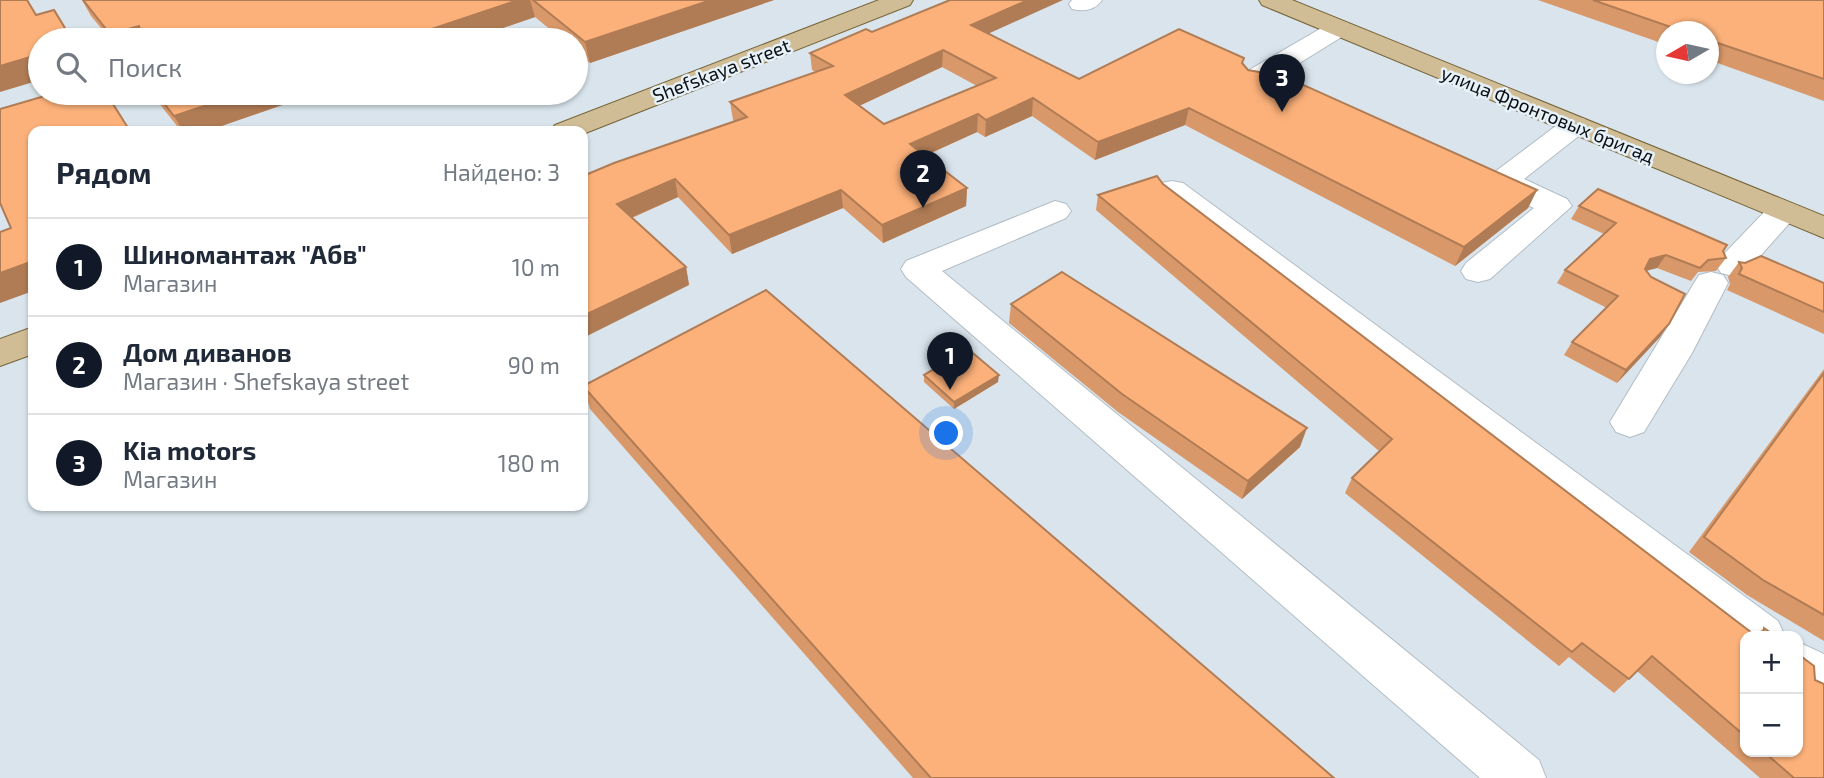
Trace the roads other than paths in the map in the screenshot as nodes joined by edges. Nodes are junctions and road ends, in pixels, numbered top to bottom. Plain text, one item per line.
1 (901, 0) edge
2 (1271, 0) edge
3 (1339, 28) junction
4 (1254, 79) edge
5 (1575, 125) junction
6 (578, 126) edge
7 (1172, 190) edge
8 (1055, 211) dead end
9 (1783, 211) junction
10 (1824, 228) edge
11 (1478, 271) dead end
12 (28, 342) edge
13 (0, 353) edge
14 (1630, 422) dead end
15 (1754, 631) edge
16 (1803, 667) edge
17 (1824, 682) edge
18 (1520, 778) edge

1 - 6 main road
2 - 3 main road, улица Фронтовых бригад
3 - 4 lane
3 - 5 main road, улица Фронтовых бригад
5 - 9 main road, улица Фронтовых бригад
5 - 11 lane
7 - 15 lane
8 - 18 lane
9 - 10 main road, улица Фронтовых бригад
9 - 14 lane
12 - 13 main road
16 - 17 lane

